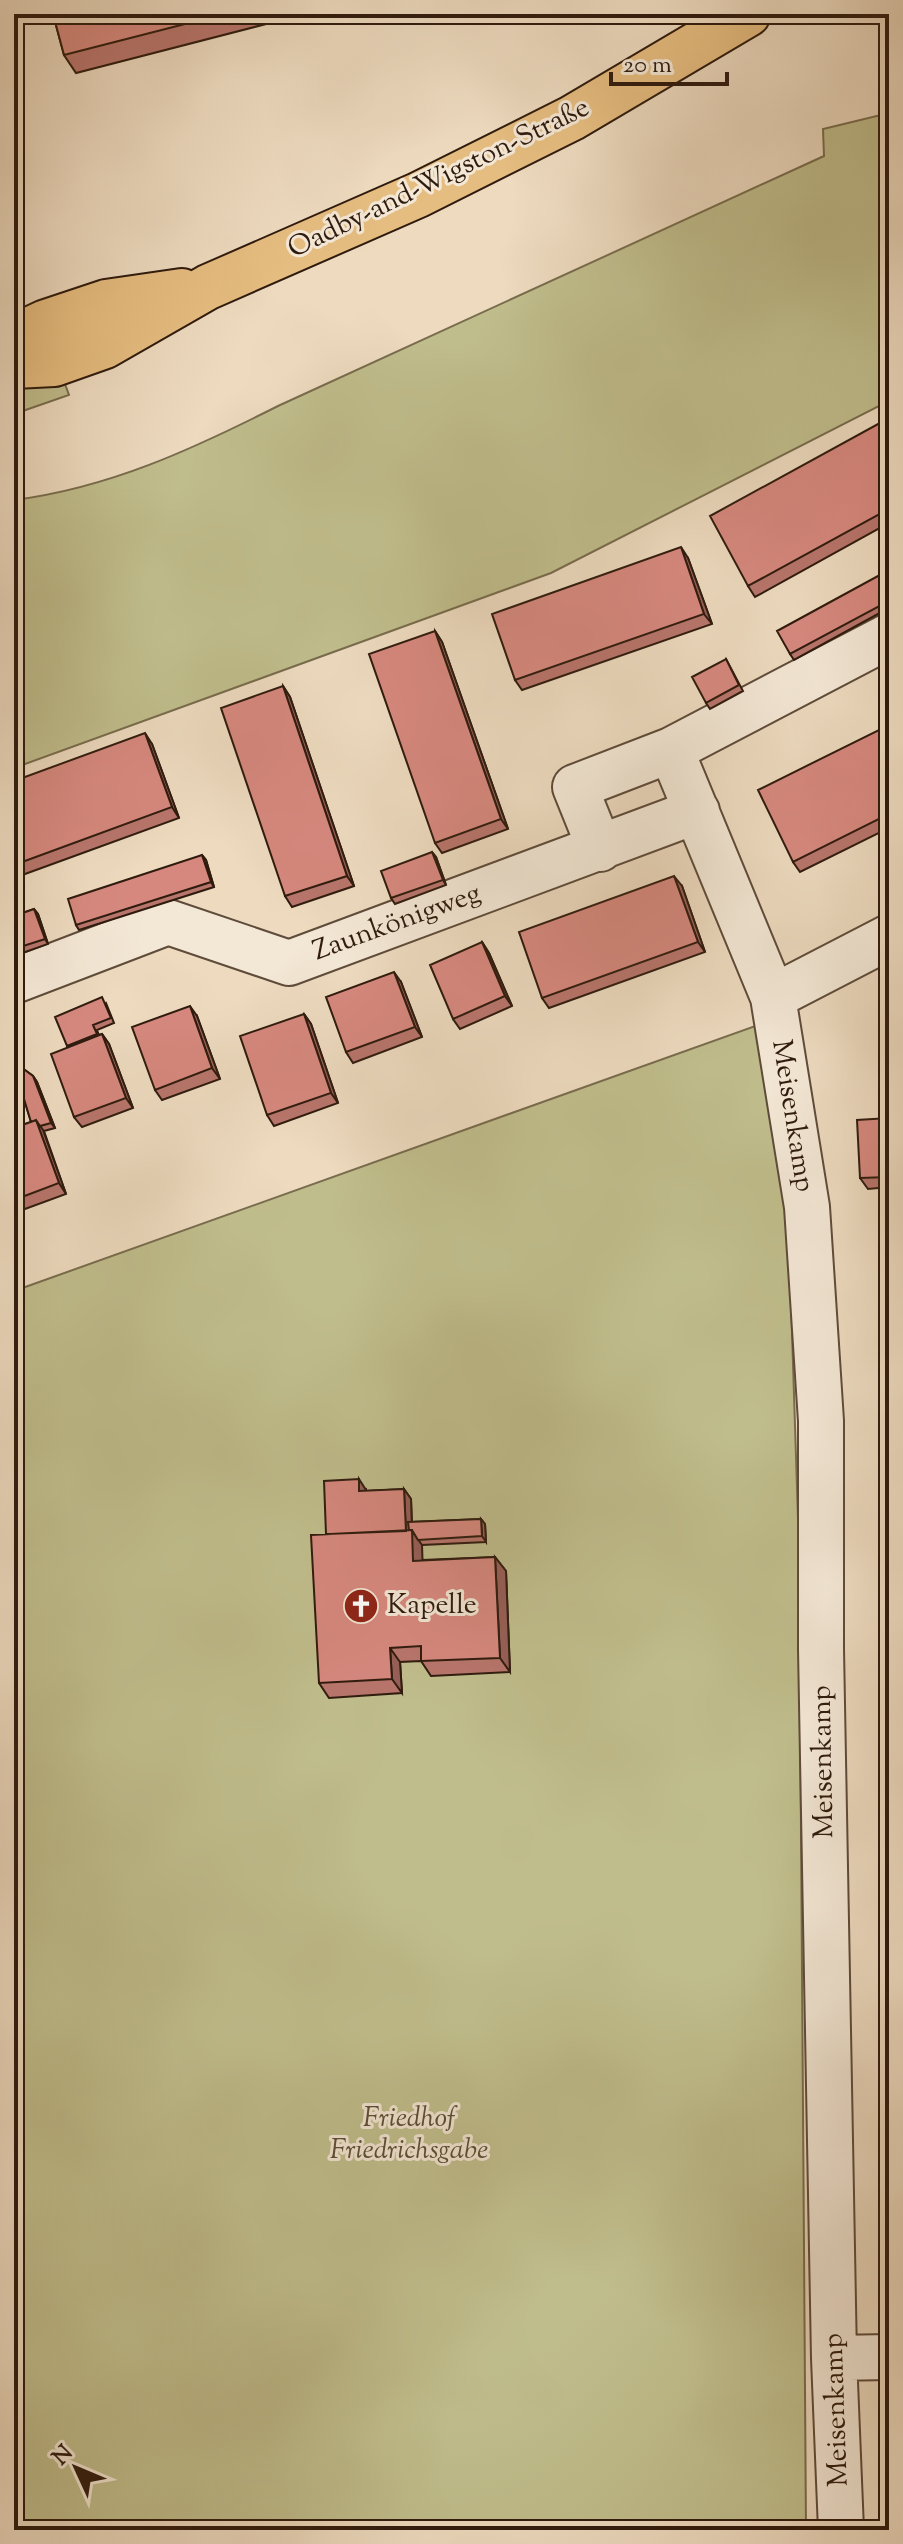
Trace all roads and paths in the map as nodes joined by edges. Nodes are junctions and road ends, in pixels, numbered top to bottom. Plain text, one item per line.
1 (748, 14) edge
2 (208, 287) junction
3 (14, 337) edge
4 (14, 366) edge
5 (889, 636) edge
6 (671, 750) junction
7 (697, 811) junction
8 (600, 849) junction
9 (889, 937) edge
10 (14, 981) edge
11 (773, 997) junction
12 (889, 2357) edge
13 (834, 2358) junction
14 (841, 2530) edge

1 - 2 main road, Oadby-and-Wigston-Straße
2 - 3 main road, Oadby-and-Wigston-Straße
2 - 4 main road, Oadby-and-Wigston-Straße
5 - 6 street
6 - 7 street
6 - 8 street
7 - 8 street, Zaunkönigweg
7 - 11 street
8 - 10 street, Zaunkönigweg
9 - 11 street
11 - 13 street, Meisenkamp
12 - 13 street
13 - 14 street, Meisenkamp

